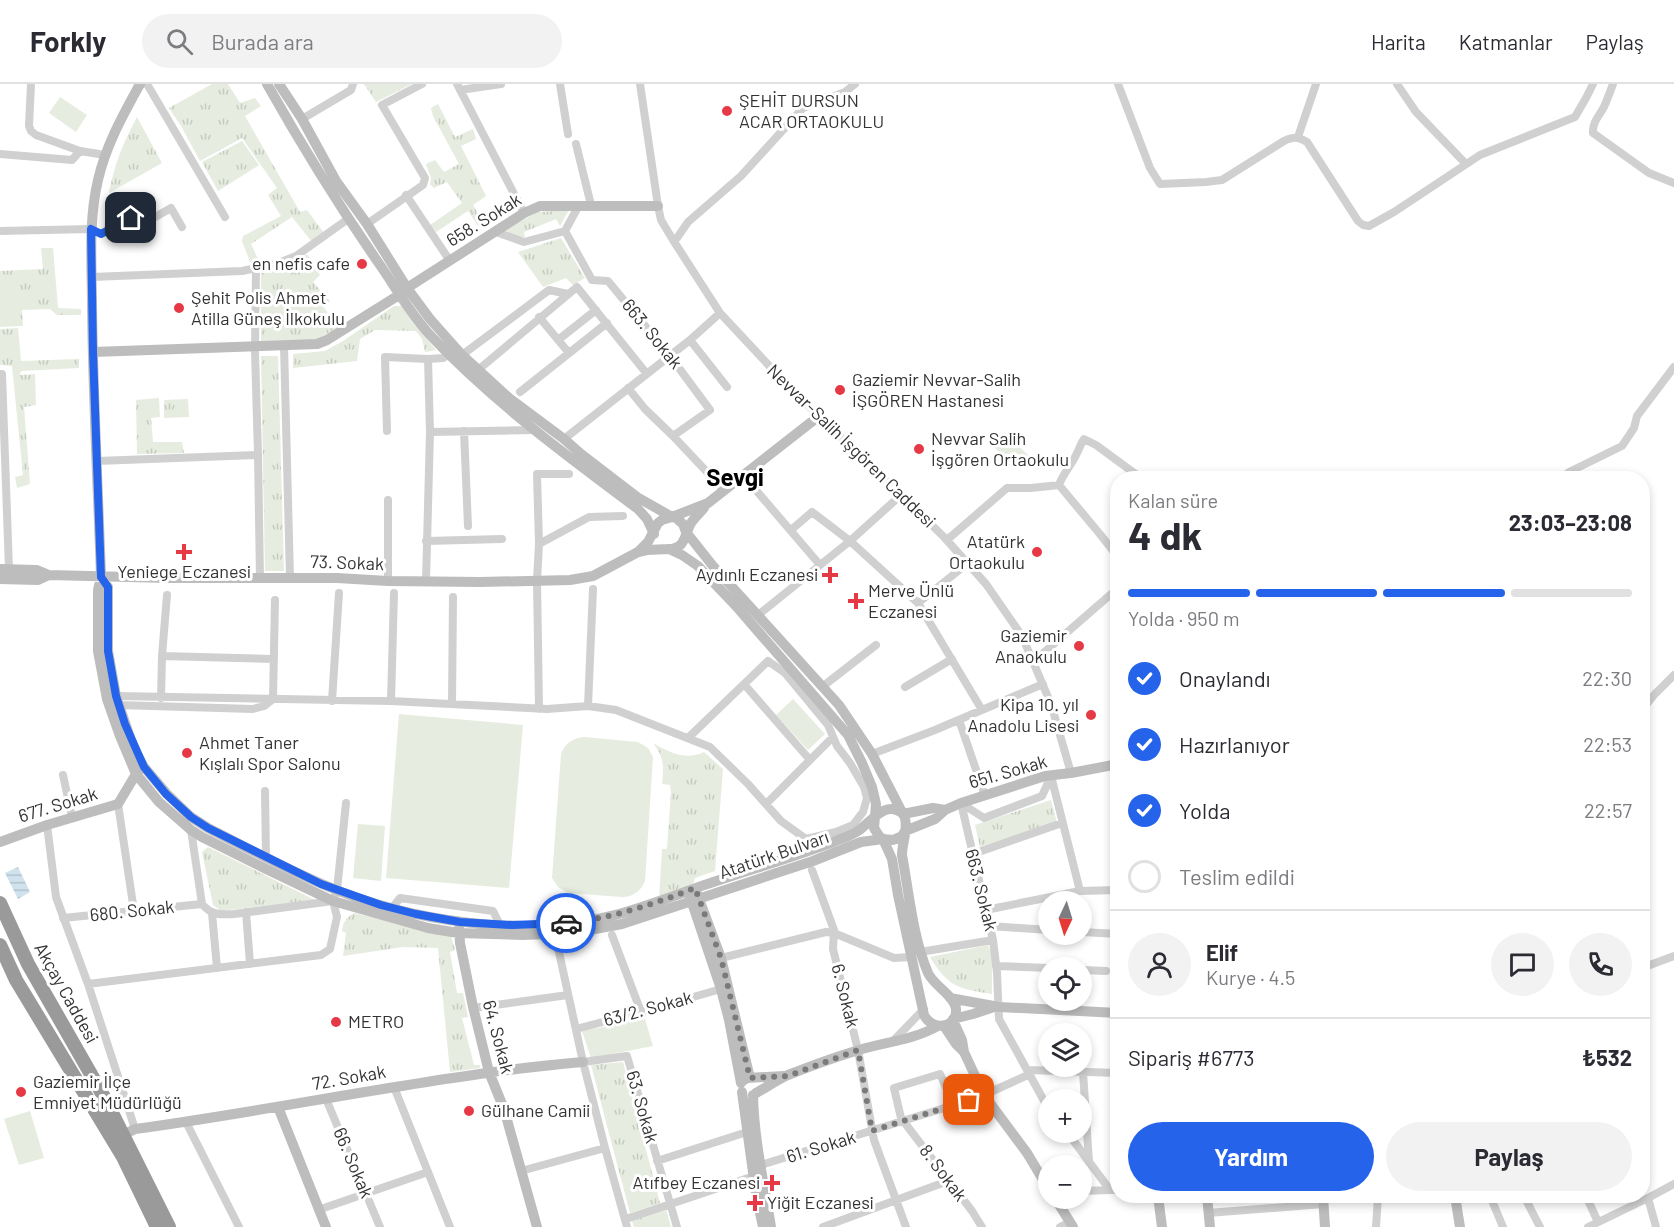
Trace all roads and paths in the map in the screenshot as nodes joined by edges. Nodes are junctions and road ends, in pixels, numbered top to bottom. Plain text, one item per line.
1 (31, 84) edge
2 (140, 84) edge
3 (147, 84) edge
4 (267, 84) edge
5 (279, 84) edge
6 (353, 84) edge
7 (422, 84) edge
8 (501, 84) edge
9 (560, 84) edge
10 (640, 84) edge
11 (855, 84) edge
12 (1118, 84) edge
13 (1316, 84) edge
14 (1397, 84) edge
15 (1613, 84) edge
16 (1590, 86) edge
17 (459, 87) edge
18 (302, 119) junction
19 (568, 134) dead end
20 (1298, 137) junction
21 (576, 144) dead end
22 (80, 151) junction
23 (0, 154) edge
24 (105, 154) junction
25 (1467, 164) junction
26 (1674, 183) edge
27 (406, 195) junction
28 (579, 205) junction
29 (591, 205) junction
30 (658, 206) junction
31 (524, 213) junction
32 (225, 217) dead end
33 (348, 219) junction
34 (367, 224) junction
35 (182, 227) dead end
36 (91, 229) junction
37 (0, 231) edge
38 (565, 231) junction
39 (496, 232) junction
40 (673, 240) junction
41 (450, 261) junction
42 (256, 268) junction
43 (92, 277) junction
44 (591, 280) junction
45 (577, 287) junction
46 (403, 291) junction
47 (568, 294) junction
48 (596, 310) junction
49 (720, 313) junction
50 (539, 317) junction
51 (607, 323) junction
52 (558, 340) junction
53 (690, 340) junction
54 (255, 345) junction
55 (284, 345) junction
56 (93, 352) junction
57 (568, 353) junction
58 (450, 354) junction
59 (462, 356) junction
60 (670, 356) junction
61 (428, 359) junction
62 (1674, 367) edge
63 (478, 370) junction
64 (0, 374) edge
65 (647, 374) junction
66 (727, 387) dead end
67 (628, 388) junction
68 (520, 392) dead end
69 (819, 416) junction
70 (534, 430) junction
71 (387, 431) dead end
72 (464, 431) junction
73 (430, 432) junction
74 (673, 436) junction
75 (564, 439) junction
76 (258, 455) junction
77 (97, 461) junction
78 (1131, 471) edge
79 (1571, 471) edge
80 (569, 474) dead end
81 (743, 476) junction
82 (1059, 485) junction
83 (724, 490) junction
84 (901, 495) junction
85 (388, 500) dead end
86 (708, 503) junction
87 (623, 516) dead end
88 (672, 517) junction
89 (468, 526) dead end
90 (791, 530) junction
91 (654, 532) junction
92 (686, 532) junction
93 (502, 539) dead end
94 (946, 540) junction
95 (426, 541) junction
96 (850, 541) junction
97 (539, 544) junction
98 (1110, 547) edge
99 (669, 549) junction
100 (639, 552) junction
101 (968, 563) junction
102 (820, 565) junction
103 (4, 569) edge
104 (49, 575) junction
105 (101, 577) junction
106 (290, 578) junction
107 (0, 579) edge
108 (260, 579) junction
109 (387, 581) junction
110 (426, 581) junction
111 (537, 583) junction
112 (593, 589) dead end
113 (339, 593) dead end
114 (394, 593) dead end
115 (167, 595) dead end
116 (1110, 595) edge
117 (453, 597) dead end
118 (275, 600) dead end
119 (918, 603) junction
120 (758, 615) junction
121 (876, 645) dead end
122 (104, 655) junction
123 (162, 656) junction
124 (772, 657) junction
125 (274, 659) junction
126 (952, 659) junction
127 (1033, 662) junction
128 (1674, 675) edge
129 (744, 684) junction
130 (1042, 684) junction
131 (822, 687) junction
132 (905, 687) dead end
133 (161, 698) junction
134 (273, 699) junction
135 (1650, 700) edge
136 (117, 701) junction
137 (332, 701) junction
138 (391, 701) junction
139 (452, 704) junction
140 (588, 706) junction
141 (539, 709) junction
142 (982, 710) junction
143 (959, 720) junction
144 (833, 737) junction
145 (688, 738) junction
146 (872, 754) junction
147 (810, 760) junction
148 (1110, 766) edge
149 (140, 770) junction
150 (1071, 773) junction
151 (63, 775) dead end
152 (1051, 776) junction
153 (265, 791) dead end
154 (985, 796) junction
155 (346, 803) dead end
156 (961, 803) junction
157 (118, 804) junction
158 (766, 804) junction
159 (945, 810) junction
160 (903, 814) junction
161 (72, 817) junction
162 (875, 818) junction
163 (1062, 823) junction
164 (47, 825) junction
165 (191, 830) junction
166 (905, 831) junction
167 (883, 839) junction
168 (0, 842) edge
169 (973, 854) junction
170 (266, 858) junction
171 (812, 870) dead end
172 (1110, 890) edge
173 (1080, 891) joint
174 (693, 895) junction
175 (335, 896) junction
176 (1038, 899) edge
177 (0, 903) edge
178 (202, 904) junction
179 (392, 908) junction
180 (986, 910) junction
181 (134, 911) junction
182 (246, 912) junction
183 (212, 913) junction
184 (63, 918) junction
185 (500, 925) junction
186 (990, 926) junction
187 (459, 928) junction
188 (1038, 929) edge
189 (834, 933) junction
190 (1092, 933) edge
191 (555, 934) junction
192 (612, 934) dead end
193 (1110, 934) edge
194 (993, 940) junction
195 (0, 945) edge
196 (916, 955) junction
197 (1674, 956) edge
198 (721, 958) junction
199 (250, 964) junction
200 (1650, 965) edge
201 (996, 966) junction
202 (217, 968) junction
203 (1038, 968) edge
204 (1092, 970) edge
205 (1106, 971) dead end
206 (88, 984) junction
207 (721, 989) junction
208 (568, 995) junction
209 (949, 997) junction
210 (997, 1007) junction
211 (473, 1008) junction
212 (924, 1009) junction
213 (641, 1012) junction
214 (1110, 1013) edge
215 (947, 1023) junction
216 (576, 1029) junction
217 (893, 1041) junction
218 (858, 1050) junction
219 (583, 1062) junction
220 (489, 1072) junction
221 (1029, 1072) junction
222 (1038, 1072) edge
223 (1092, 1073) edge
224 (1110, 1074) edge
225 (788, 1076) junction
226 (1083, 1077) edge
227 (746, 1083) junction
228 (394, 1087) junction
229 (1038, 1089) edge
230 (755, 1094) junction
231 (984, 1095) junction
232 (326, 1099) junction
233 (954, 1105) junction
234 (278, 1107) junction
235 (903, 1120) junction
236 (186, 1122) junction
237 (872, 1131) junction
238 (129, 1132) junction
239 (747, 1132) junction
240 (605, 1148) junction
241 (1089, 1155) edge
242 (657, 1161) junction
243 (761, 1165) junction
244 (1092, 1165) edge
245 (521, 1171) junction
246 (1038, 1171) edge
247 (428, 1172) junction
248 (754, 1176) junction
249 (948, 1181) junction
250 (1674, 1184) edge
251 (1110, 1186) edge
252 (1110, 1190) edge
253 (1092, 1191) edge
254 (366, 1194) junction
255 (1650, 1197) edge
256 (895, 1199) junction
257 (1159, 1203) edge
258 (1207, 1203) edge
259 (1294, 1203) edge
260 (1323, 1203) edge
261 (1378, 1203) edge
262 (1456, 1203) edge
263 (1493, 1203) dead end
264 (1528, 1203) edge
265 (1590, 1203) edge
266 (1639, 1203) edge
267 (1649, 1203) edge
268 (669, 1204) junction
269 (1060, 1209) edge
270 (318, 1210) junction
271 (1208, 1212) junction
272 (627, 1223) edge
273 (1603, 1223) edge
274 (1068, 1225) edge
275 (157, 1227) edge
276 (169, 1227) edge
277 (239, 1227) edge
278 (326, 1227) edge
279 (380, 1227) edge
280 (450, 1227) edge
281 (537, 1227) edge
282 (677, 1227) edge
283 (763, 1227) edge
284 (771, 1227) edge
285 (824, 1227) edge
286 (906, 1227) edge
287 (982, 1227) edge
288 (1162, 1227) edge
289 (1210, 1227) edge
290 (1325, 1227) edge
291 (1376, 1227) edge
292 (1460, 1227) edge
293 (1503, 1227) edge
294 (1540, 1227) edge
295 (1588, 1227) edge
296 (1656, 1227) edge

1 - 22 street
2 - 24 street, Atatürk Bulvarı
3 - 32 street
4 - 33 street
5 - 18 street
6 - 18 street
7 - 27 street
8 - 17 street
9 - 19 street
10 - 30 street, Nevvar-Salih İşgören Caddesi
11 - 40 street
12 - 20 street
13 - 20 street
14 - 25 street
15 - 26 street
16 - 25 street
17 - 31 street
18 - 34 street
20 - 25 street
21 - 29 street
22 - 23 street
22 - 24 street
24 - 36 street, Atatürk Bulvarı
27 - 34 street
27 - 41 street
28 - 29 street, 658. Sokak
28 - 31 street, 658. Sokak
28 - 38 street
29 - 30 street, 658. Sokak
30 - 40 street, Nevvar-Salih İşgören Caddesi
31 - 39 street, 658. Sokak
33 - 42 street
33 - 46 street
34 - 46 street
35 - 36 street
36 - 37 street
36 - 43 street, Atatürk Bulvarı
38 - 39 street
38 - 44 street
39 - 41 street, 658. Sokak
40 - 49 street, Nevvar-Salih İşgören Caddesi
41 - 46 street, 658. Sokak
42 - 43 street
42 - 54 street
43 - 56 street, Atatürk Bulvarı
44 - 45 street
44 - 60 street, 663. Sokak
45 - 47 street
45 - 48 street
46 - 55 street, 658. Sokak
46 - 58 street
46 - 59 street
47 - 50 street
47 - 59 street
48 - 51 street
48 - 52 street
49 - 53 street
49 - 69 street, Nevvar-Salih İşgören Caddesi
50 - 52 street
50 - 63 street
51 - 57 street
51 - 65 street
52 - 57 street
53 - 60 street
53 - 66 street
54 - 55 street, 658. Sokak
54 - 56 street, 658. Sokak
54 - 76 street
55 - 106 street
56 - 77 street, Atatürk Bulvarı
57 - 68 street
58 - 61 street
58 - 70 street
59 - 63 street
60 - 65 street
60 - 74 street, 663. Sokak
61 - 71 street
61 - 73 street
62 - 79 street
63 - 75 street
64 - 103 street
65 - 67 street
67 - 74 street
67 - 75 street
69 - 81 street
69 - 84 street, Nevvar-Salih İşgören Caddesi
70 - 72 street
70 - 91 street
72 - 73 street
72 - 89 street
73 - 95 street
74 - 83 street
75 - 88 street
76 - 77 street
76 - 108 street
77 - 105 street, Atatürk Bulvarı
78 - 82 street
80 - 97 street
81 - 83 street
81 - 90 street
82 - 94 street
82 - 98 street
83 - 86 street
84 - 94 street, Nevvar-Salih İşgören Caddesi
84 - 96 street
85 - 109 street
86 - 88 street
86 - 92 street
87 - 97 street
88 - 91 street
88 - 92 street
90 - 96 street
90 - 102 street
91 - 99 street
91 - 100 street
92 - 99 street
92 - 120 street
93 - 95 street
94 - 101 street, Nevvar-Salih İşgören Caddesi
95 - 110 street
96 - 102 street
96 - 119 street
97 - 111 street
99 - 100 street
99 - 124 street
100 - 111 street, 73. Sokak
101 - 119 street
101 - 127 street, Nevvar-Salih İşgören Caddesi
102 - 120 street
103 - 104 street
104 - 105 street, 73. Sokak
104 - 107 street
105 - 108 street, 73. Sokak
105 - 122 street, Atatürk Bulvarı
106 - 108 street, 73. Sokak
106 - 109 street, 73. Sokak
109 - 110 street, 73. Sokak
110 - 111 street, 73. Sokak
111 - 141 street
112 - 140 street
113 - 137 street
114 - 138 street
115 - 123 street
116 - 127 street
117 - 139 street
118 - 125 street
119 - 126 street
120 - 131 street
121 - 131 street
122 - 136 street, Atatürk Bulvarı
122 - 149 street, Atatürk Bulvarı
123 - 125 street
123 - 133 street
124 - 129 street
124 - 144 street
124 - 162 street
125 - 134 street
126 - 132 street
126 - 142 street
127 - 130 street, Nevvar-Salih İşgören Caddesi
128 - 135 street
129 - 145 street
129 - 147 street
130 - 142 street
130 - 150 street, Nevvar-Salih İşgören Caddesi
131 - 146 street
133 - 134 street
133 - 136 street
134 - 136 street
134 - 137 street
136 - 149 street, Atatürk Bulvarı
137 - 138 street
138 - 139 street
139 - 141 street
140 - 141 street
140 - 145 street
142 - 143 street
143 - 146 street
143 - 154 street
144 - 147 street
144 - 158 street
145 - 158 street
146 - 160 street
147 - 158 street
148 - 150 street, 651. Sokak
149 - 157 street, 677. Sokak
149 - 165 street, Atatürk Bulvarı
149 - 170 street, Atatürk Bulvarı
150 - 152 street, 651. Sokak
151 - 161 street
152 - 154 street, 651. Sokak
152 - 156 street
152 - 163 street
153 - 170 street
154 - 156 street, 651. Sokak
155 - 175 street
156 - 159 street, 651. Sokak
156 - 169 street, 663. Sokak
157 - 161 street, 677. Sokak
157 - 181 street
159 - 160 street
159 - 166 street, Atatürk Bulvarı
160 - 162 street, Atatürk Bulvarı
160 - 166 street
161 - 164 street, 677. Sokak
162 - 167 street
162 - 174 street, Atatürk Bulvarı
163 - 169 street
163 - 173 street
164 - 168 street, 677. Sokak
164 - 184 street
165 - 175 street, Atatürk Bulvarı
165 - 178 street
166 - 167 street, Atatürk Bulvarı
166 - 196 street
167 - 174 street, Atatürk Bulvarı
167 - 196 street
169 - 180 street, 663. Sokak
170 - 175 street, Atatürk Bulvarı
171 - 189 street, 6. Sokak
172 - 173 street
174 - 185 street, Atatürk Bulvarı
174 - 191 street, Atatürk Bulvarı
174 - 198 street
174 - 207 street
175 - 179 street, Atatürk Bulvarı
175 - 182 street
175 - 187 street, Atatürk Bulvarı
175 - 199 street
176 - 180 street
177 - 238 highway, Akçay Caddesi
178 - 181 street, 680. Sokak
178 - 183 street
179 - 185 street
179 - 187 street, Atatürk Bulvarı
180 - 186 street, 663. Sokak
181 - 184 street, 680. Sokak
182 - 183 street
182 - 199 street
183 - 202 street
184 - 206 street
185 - 187 street, Atatürk Bulvarı
186 - 188 street
186 - 194 street, 663. Sokak
187 - 191 street, Atatürk Bulvarı
187 - 211 street, 64. Sokak
189 - 196 street, 663. Sokak
189 - 198 street
189 - 218 street, 6. Sokak
190 - 193 street
191 - 208 street
192 - 213 street
194 - 196 street, 663. Sokak
194 - 201 street
195 - 275 highway, Akçay Caddesi
196 - 209 street
196 - 212 street
197 - 200 street
198 - 227 street
199 - 202 street
201 - 203 street
201 - 210 street
202 - 206 street
204 - 205 street
206 - 238 street
207 - 213 street, 63/2. Sokak
207 - 227 street
208 - 211 street
208 - 216 street
209 - 210 street
209 - 212 street
209 - 215 street
210 - 214 street
210 - 215 street
210 - 221 street
211 - 220 street, 64. Sokak
212 - 215 street
212 - 217 street
213 - 216 street, 63/2. Sokak
215 - 217 street
215 - 231 street
216 - 219 street
217 - 218 street
218 - 225 street
218 - 237 street, 6. Sokak
219 - 220 street, 72. Sokak
219 - 240 street
219 - 242 street, 63. Sokak
220 - 228 street, 72. Sokak
220 - 245 street, 64. Sokak
221 - 222 street
221 - 229 street
221 - 231 street, 61. Sokak
223 - 224 street
225 - 227 street
225 - 230 street
226 - 241 street
227 - 230 street
227 - 230 street
227 - 239 street
228 - 232 street, 72. Sokak
228 - 247 street
230 - 243 street
231 - 233 street, 61. Sokak
231 - 246 street
232 - 234 street, 72. Sokak
232 - 254 street, 66. Sokak
233 - 235 street, 61. Sokak
233 - 235 street
234 - 236 street, 72. Sokak
234 - 270 street
235 - 237 street, 61. Sokak
235 - 249 street, 8. Sokak
236 - 238 street, 72. Sokak
236 - 277 street
237 - 243 street, 61. Sokak
237 - 256 street, 6. Sokak
238 - 276 highway, Akçay Caddesi
239 - 242 street
239 - 248 street
240 - 245 street
240 - 272 street
242 - 268 street, 63. Sokak
243 - 284 street
244 - 251 street
245 - 281 street, 64. Sokak
247 - 254 street
247 - 280 street
248 - 268 street
248 - 283 street
249 - 256 street
249 - 287 street, 8. Sokak
250 - 255 street
252 - 253 street
254 - 270 street
254 - 279 street, 66. Sokak
256 - 285 street
256 - 286 street, 6. Sokak
257 - 288 street
258 - 271 street
259 - 271 street
260 - 290 street
261 - 291 street
262 - 292 street
263 - 293 street
264 - 294 street
265 - 273 street
266 - 273 street
267 - 296 street
268 - 272 street
268 - 282 street, 63. Sokak
269 - 274 street
270 - 278 street
271 - 289 street
273 - 295 street

